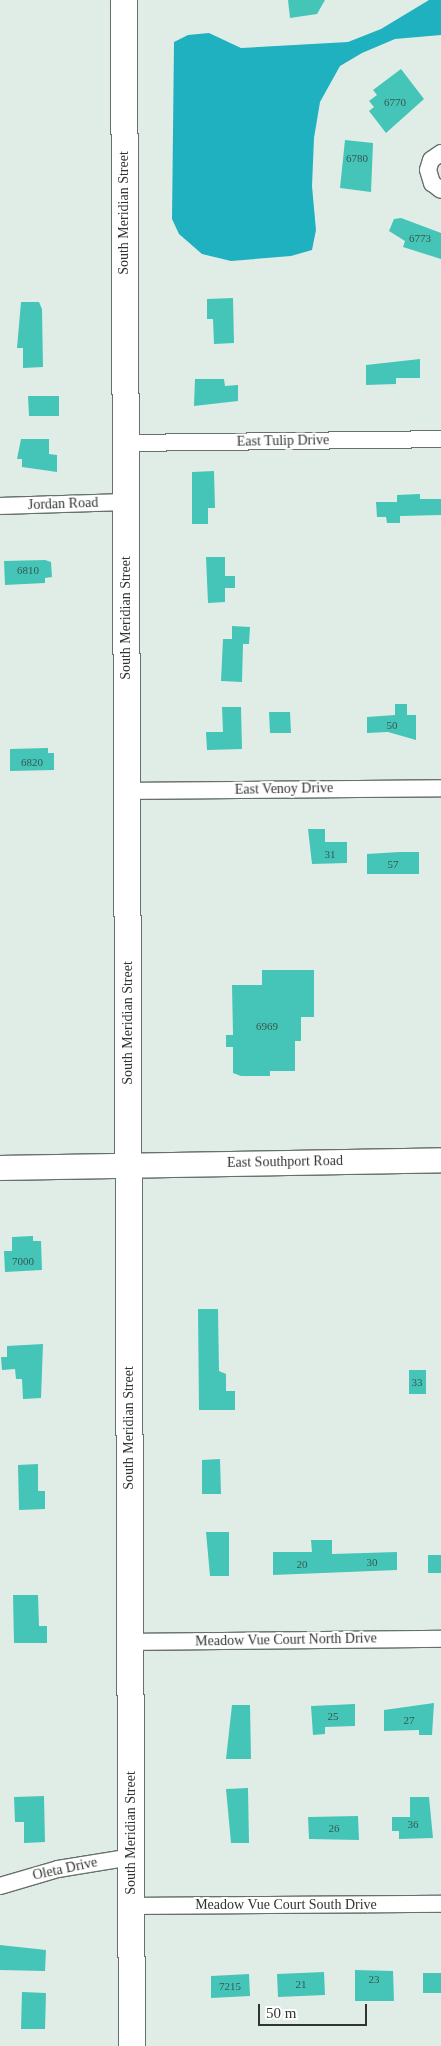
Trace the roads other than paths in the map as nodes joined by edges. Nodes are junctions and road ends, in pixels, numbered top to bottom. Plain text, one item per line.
1 (124, 0) edge
2 (441, 153) edge
3 (441, 190) edge
4 (441, 439) edge
5 (125, 443) junction
6 (126, 502) junction
7 (0, 506) edge
8 (441, 788) edge
9 (127, 790) junction
10 (441, 1160) edge
11 (128, 1165) junction
12 (0, 1168) edge
13 (441, 1639) edge
14 (130, 1642) junction
15 (131, 1858) junction
16 (0, 1886) edge
17 (441, 1904) edge
18 (132, 1906) junction
19 (132, 2046) edge

1 - 5 main road, South Meridian Street
2 - 3 street
4 - 5 street, East Tulip Drive
5 - 6 main road, South Meridian Street
6 - 7 street, Jordan Road
6 - 9 main road, South Meridian Street
8 - 9 street, East Venoy Drive
9 - 11 main road, South Meridian Street
10 - 11 main road, East Southport Road
11 - 12 main road, East Southport Road
11 - 14 main road, South Meridian Street
13 - 14 street, Meadow Vue Court North Drive
14 - 15 main road, South Meridian Street
15 - 16 street, Oleta Drive
15 - 18 main road, South Meridian Street
17 - 18 street, Meadow Vue Court South Drive
18 - 19 main road, South Meridian Street

